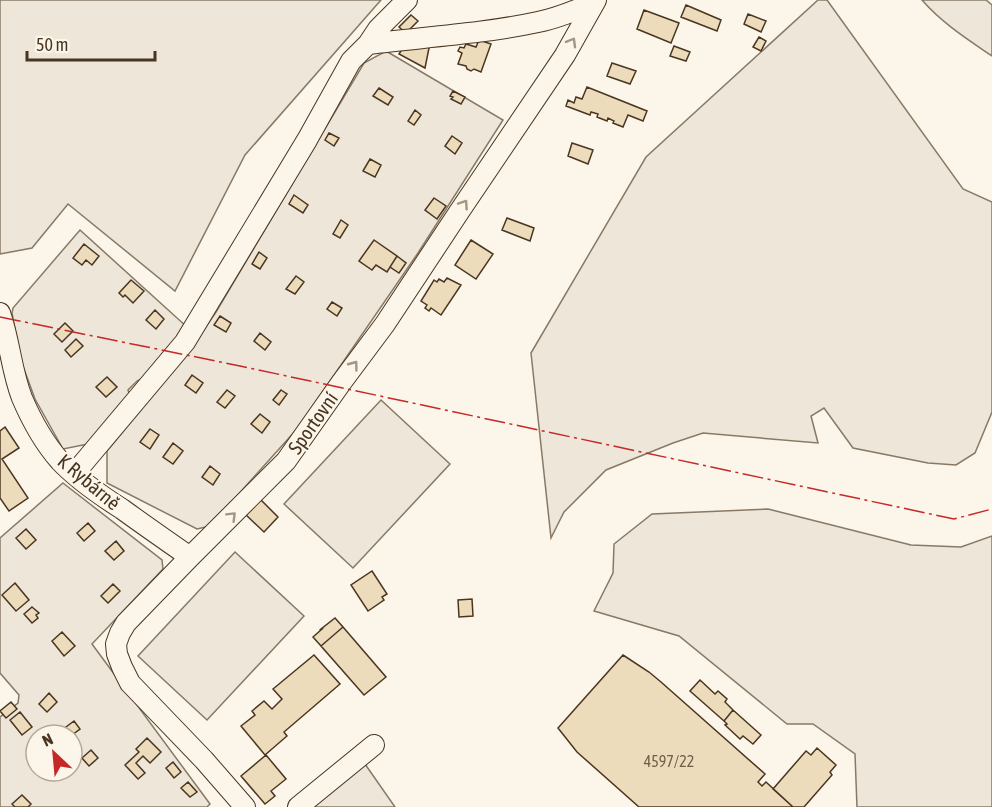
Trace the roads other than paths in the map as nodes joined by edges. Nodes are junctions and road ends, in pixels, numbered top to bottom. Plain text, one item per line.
1 (407, 0) edge
2 (596, 1) edge
3 (368, 44) junction
4 (0, 313) edge
5 (74, 474) junction
6 (190, 557) junction
7 (374, 745) dead end
8 (245, 807) edge
9 (298, 807) edge

1 - 3 street
2 - 3 street
6 -> 2 street, Sportovní
3 - 5 street
4 - 5 street, K Rybárně
5 - 6 street, K Rybárně
6 - 8 street, Sportovní
7 - 9 street

